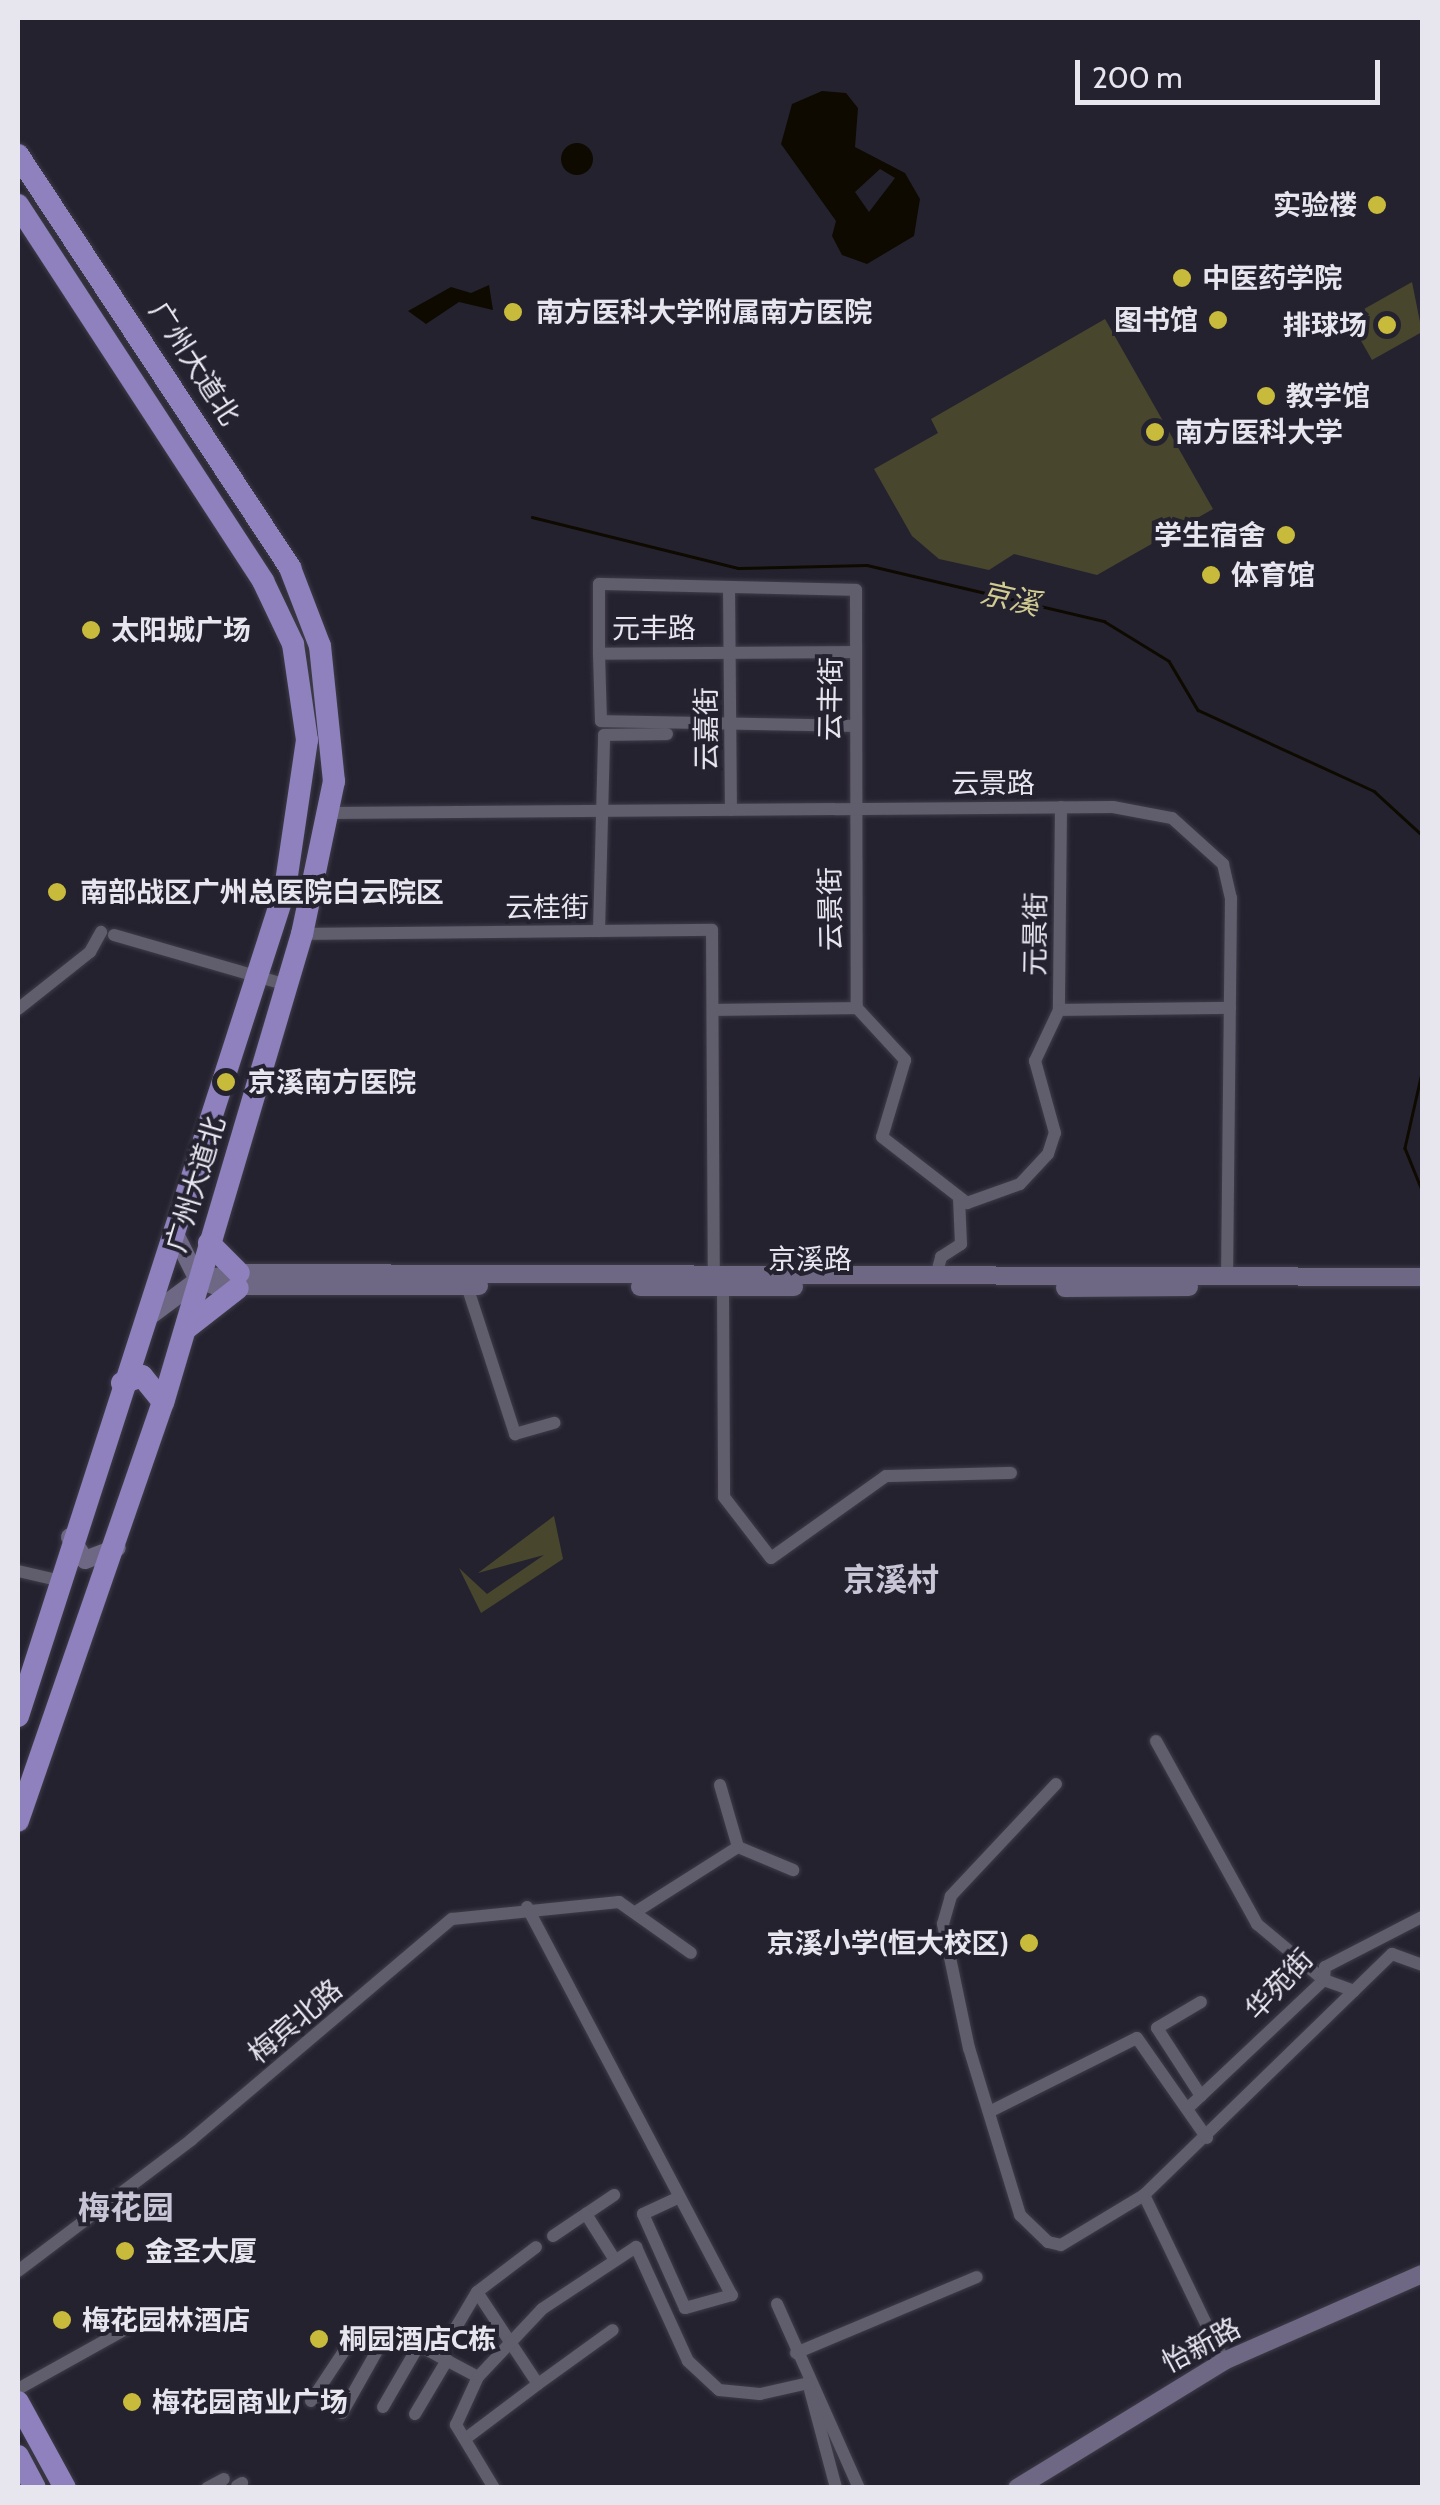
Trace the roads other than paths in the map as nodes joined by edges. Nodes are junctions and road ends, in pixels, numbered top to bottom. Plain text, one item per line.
1 (18, 155) edge
2 (18, 205) edge
3 (729, 587) junction
4 (856, 590) joint
5 (855, 652) junction
6 (730, 653) junction
7 (599, 654) junction
8 (731, 722) junction
9 (854, 726) junction
10 (667, 734) dead end
11 (1061, 808) junction
12 (854, 809) junction
13 (731, 810) junction
14 (602, 811) junction
15 (331, 813) junction
16 (599, 931) junction
17 (302, 934) junction
18 (256, 977) junction
19 (286, 985) junction
20 (857, 1008) junction
21 (1230, 1008) junction
22 (18, 1009) edge
23 (714, 1010) junction
24 (1059, 1010) junction
25 (184, 1186) junction
26 (959, 1199) junction
27 (220, 1202) junction
28 (172, 1224) junction
29 (209, 1243) junction
30 (936, 1276) junction
31 (1227, 1276) junction
32 (1422, 1277) edge
33 (198, 1280) junction
34 (238, 1280) junction
35 (718, 1280) junction
36 (467, 1286) junction
37 (1422, 1290) edge
38 (135, 1338) junction
39 (179, 1344) junction
40 (122, 1383) junction
41 (163, 1402) junction
42 (554, 1423) dead end
43 (1011, 1473) dead end
44 (70, 1536) junction
45 (117, 1548) junction
46 (18, 1571) edge
47 (57, 1580) junction
48 (18, 1716) edge
49 (1156, 1741) dead end
50 (1056, 1784) dead end
51 (720, 1785) dead end
52 (18, 1821) edge
53 (738, 1848) junction
54 (793, 1870) dead end
55 (527, 1907) junction
56 (637, 1911) junction
57 (1422, 1917) edge
58 (691, 1953) dead end
59 (1422, 1965) edge
60 (1324, 1980) junction
61 (1354, 1991) junction
62 (1202, 2002) dead end
63 (1201, 2096) junction
64 (1188, 2108) junction
65 (988, 2112) junction
66 (1207, 2138) junction
67 (614, 2195) dead end
68 (1144, 2195) junction
69 (677, 2198) junction
70 (586, 2214) junction
71 (553, 2236) dead end
72 (536, 2246) dead end
73 (615, 2260) junction
74 (18, 2271) edge
75 (1422, 2274) edge
76 (977, 2277) dead end
77 (1422, 2285) edge
78 (477, 2292) junction
79 (777, 2304) dead end
80 (126, 2329) dead end
81 (613, 2330) dead end
82 (510, 2343) junction
83 (418, 2345) junction
84 (378, 2349) junction
85 (796, 2353) junction
86 (443, 2358) junction
87 (1224, 2361) junction
88 (478, 2377) junction
89 (809, 2383) junction
90 (538, 2384) junction
91 (18, 2389) edge
92 (311, 2401) dead end
93 (18, 2402) edge
94 (382, 2407) dead end
95 (342, 2413) dead end
96 (416, 2414) dead end
97 (469, 2436) junction
98 (18, 2456) edge
99 (234, 2483) edge
100 (34, 2488) edge
101 (65, 2488) edge
102 (207, 2488) edge
103 (494, 2488) edge
104 (836, 2488) edge
105 (859, 2488) edge
106 (1018, 2488) edge
107 (1039, 2488) edge

1 - 15 highway, 广州大道北
2 - 18 highway, 广州大道北
3 - 4 street, 元丰路
3 - 6 street, 云嘉街
3 - 7 street, 元丰路
4 - 5 street, 云丰街
5 - 6 street, 元丰路
5 - 9 street, 云丰街
6 - 7 street, 元丰路
6 - 8 street, 云嘉街
7 - 8 street
8 - 9 street
8 - 13 street, 云嘉街
9 - 12 street, 云丰街
10 - 14 street
11 - 12 street, 云景路
11 - 21 street, 云景路
11 - 24 street, 元景街
12 - 13 street, 云景路
12 - 20 street, 云景街
13 - 14 street, 云景路
14 - 15 street, 云景路
14 - 16 street
15 - 17 highway, 广州大道北
16 - 17 street, 云桂街
16 - 23 street, 云桂街
17 - 19 highway, 广州大道北
18 - 19 street
18 - 22 street
18 - 25 highway, 广州大道北
19 - 27 highway, 广州大道北
20 - 23 street
20 - 26 street
21 - 24 street, 元景街
21 - 31 street, 云景路
23 - 35 street, 云桂街
24 - 26 street
25 - 27 highway
25 - 28 highway, 广州大道北
26 - 30 street
27 - 29 highway, 广州大道北
28 - 33 main road
28 - 38 highway, 广州大道北
29 - 33 highway, 广州大道北
29 - 34 highway
30 - 31 main road, 京溪路
30 - 35 main road, 京溪路
31 - 32 main road, 京溪路
33 - 34 main road, 京溪路
33 - 38 main road, 京溪路
33 - 39 highway, 广州大道北
34 - 35 main road, 京溪路
34 - 36 main road, 京溪路
34 - 39 highway
35 - 36 main road, 京溪路
35 - 37 main road, 京溪路
35 - 43 street, 云桂街
36 - 42 street
38 - 40 highway, 广州大道北
39 - 41 highway, 广州大道北
40 - 41 highway
40 - 44 highway, 广州大道北
41 - 45 highway, 广州大道北
44 - 45 main road
44 - 47 highway, 广州大道北
45 - 52 highway, 广州大道北
46 - 47 street
47 - 48 highway, 广州大道北
49 - 60 street
50 - 65 street
51 - 53 street
53 - 54 street
53 - 56 street
55 - 56 street, 梅宾北路
55 - 69 street
55 - 74 street, 梅宾北路
56 - 58 street
57 - 60 street, 华苑街
59 - 61 street
60 - 61 street
60 - 63 street, 华苑街
61 - 66 street
62 - 63 street
63 - 64 street, 华苑街
64 - 65 street
64 - 66 street
65 - 68 street
66 - 68 street
67 - 70 street
68 - 87 street
69 - 69 street
70 - 71 street
70 - 73 street
72 - 78 street
73 - 82 street
73 - 89 street
75 - 87 main road, 怡新路
76 - 85 street
77 - 107 main road, 怡新路
78 - 82 street
78 - 86 street
79 - 85 street
80 - 91 street
81 - 90 street
82 - 88 street
82 - 90 street
83 - 84 street
83 - 86 street
83 - 94 street
84 - 92 street
84 - 95 street
85 - 89 street
86 - 88 street
86 - 96 street
87 - 106 main road, 怡新路
88 - 97 street
89 - 104 street
89 - 105 street
90 - 97 street
93 - 101 highway
97 - 103 street
98 - 100 highway
99 - 102 street

